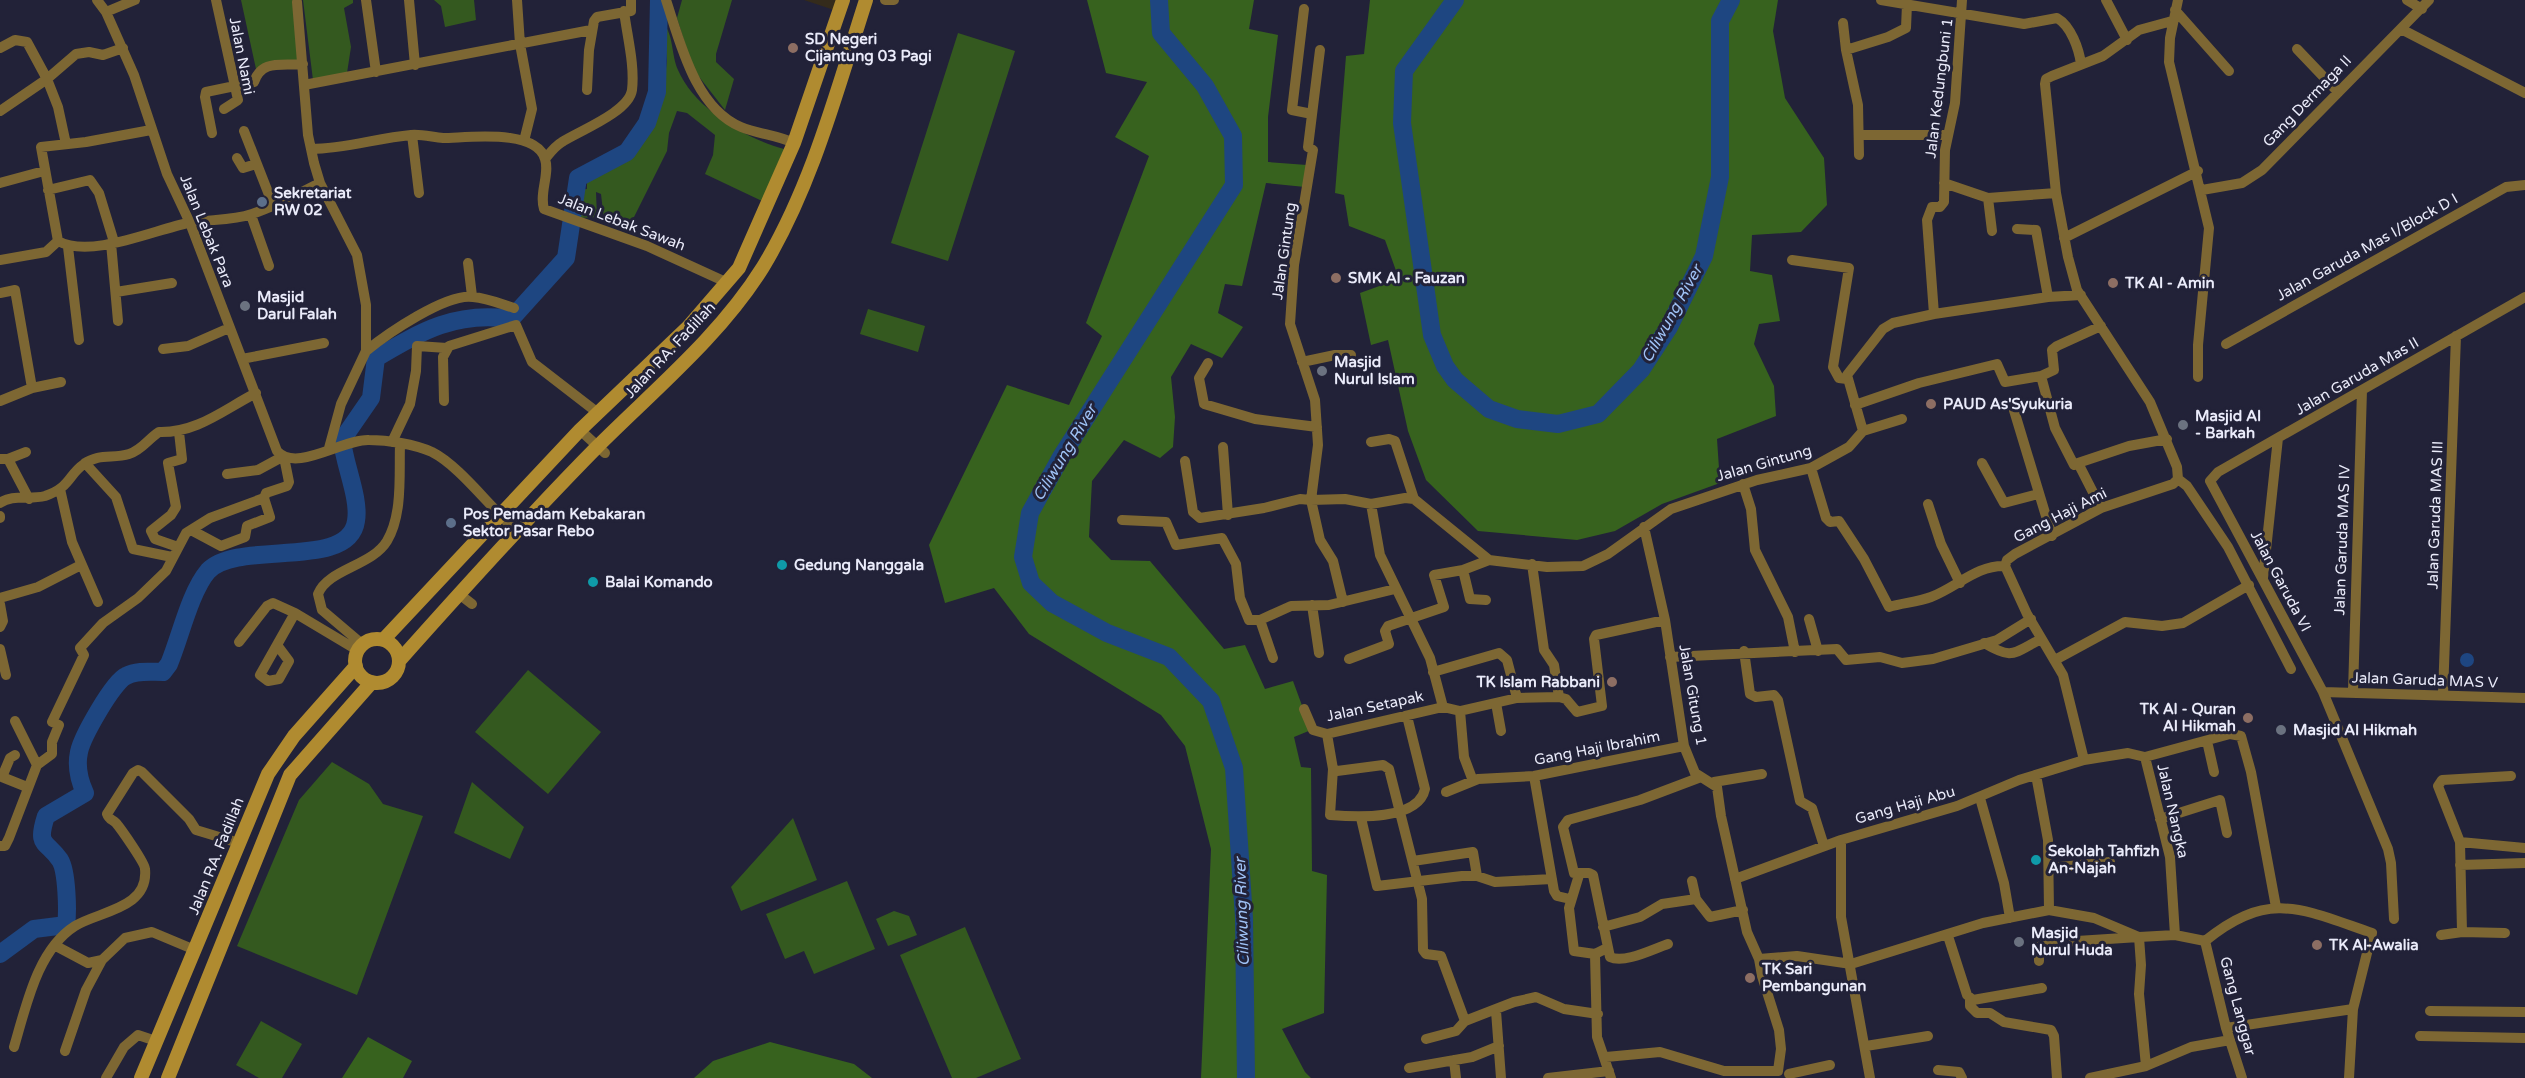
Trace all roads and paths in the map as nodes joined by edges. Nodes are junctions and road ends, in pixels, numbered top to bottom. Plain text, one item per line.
1 (97, 0) edge
2 (135, 0) edge
3 (216, 0) edge
4 (366, 0) edge
5 (409, 0) edge
6 (518, 0) edge
7 (631, 0) edge
8 (666, 0) edge
9 (843, 0) edge
10 (866, 0) edge
11 (885, 0) edge
12 (894, 0) edge
13 (1881, 0) edge
14 (1962, 0) edge
15 (2106, 0) edge
16 (2407, 0) edge
17 (297, 2) dead end
18 (1907, 4) junction
19 (2426, 5) edge
20 (1304, 9) dead end
21 (2175, 10) edge
22 (624, 11) junction
23 (106, 12) junction
24 (1963, 14) junction
25 (1843, 23) dead end
26 (2401, 29) junction
27 (591, 30) junction
28 (2127, 40) junction
29 (520, 44) junction
30 (0, 48) edge
31 (123, 48) junction
32 (1320, 50) dead end
33 (1846, 50) junction
34 (2297, 50) dead end
35 (303, 64) junction
36 (2081, 64) junction
37 (415, 65) junction
38 (2229, 71) dead end
39 (376, 72) junction
40 (47, 79) junction
41 (304, 85) junction
42 (236, 88) junction
43 (587, 90) dead end
44 (2337, 92) junction
45 (2525, 93) edge
46 (224, 109) dead end
47 (0, 111) edge
48 (1312, 114) junction
49 (151, 130) junction
50 (244, 131) dead end
51 (212, 133) dead end
52 (412, 135) junction
53 (1860, 135) junction
54 (1947, 135) junction
55 (524, 141) junction
56 (794, 143) junction
57 (66, 144) junction
58 (311, 149) junction
59 (1859, 155) dead end
60 (237, 158) dead end
61 (545, 159) junction
62 (256, 164) junction
63 (44, 171) junction
64 (2198, 171) junction
65 (0, 183) edge
66 (320, 183) junction
67 (1944, 183) junction
68 (2525, 185) edge
69 (48, 190) junction
70 (2202, 190) junction
71 (419, 193) dead end
72 (2056, 193) junction
73 (1988, 198) junction
74 (273, 205) junction
75 (251, 215) junction
76 (190, 223) junction
77 (2017, 229) dead end
78 (1992, 231) dead end
79 (2064, 238) junction
80 (58, 241) junction
81 (112, 242) junction
82 (68, 247) junction
83 (0, 260) edge
84 (1792, 260) dead end
85 (468, 263) dead end
86 (269, 266) dead end
87 (172, 283) dead end
88 (728, 283) junction
89 (116, 292) junction
90 (0, 293) edge
91 (2081, 295) junction
92 (471, 296) junction
93 (2048, 297) junction
94 (2525, 297) edge
95 (514, 308) dead end
96 (1934, 314) junction
97 (118, 321) dead end
98 (2101, 326) junction
99 (229, 327) junction
100 (2456, 336) junction
101 (79, 340) dead end
102 (324, 343) dead end
103 (2226, 344) dead end
104 (447, 348) junction
105 (163, 349) dead end
106 (366, 351) junction
107 (1351, 355) dead end
108 (242, 359) junction
109 (1302, 362) junction
110 (1208, 363) dead end
111 (2041, 376) junction
112 (2198, 377) dead end
113 (1847, 380) junction
114 (61, 382) dead end
115 (32, 388) junction
116 (2362, 390) junction
117 (256, 393) junction
118 (0, 401) edge
119 (444, 401) dead end
120 (1855, 405) junction
121 (2013, 407) dead end
122 (598, 413) junction
123 (1902, 419) dead end
124 (1317, 427) junction
125 (580, 430) junction
126 (1863, 431) junction
127 (179, 432) junction
128 (2278, 438) junction
129 (2167, 439) junction
130 (1371, 442) dead end
131 (396, 443) junction
132 (339, 445) junction
133 (1223, 447) dead end
134 (602, 450) junction
135 (26, 452) dead end
136 (283, 457) junction
137 (4, 459) edge
138 (1185, 461) dead end
139 (85, 463) junction
140 (1982, 463) dead end
141 (2078, 464) junction
142 (1811, 468) junction
143 (227, 474) dead end
144 (2178, 479) junction
145 (1743, 484) junction
146 (2211, 485) joint
147 (60, 489) junction
148 (2038, 494) junction
149 (264, 498) junction
150 (29, 499) junction
151 (1414, 499) junction
152 (1311, 500) junction
153 (0, 503) edge
154 (1371, 504) junction
155 (1928, 504) dead end
156 (2101, 508) junction
157 (1228, 515) junction
158 (499, 516) junction
159 (1122, 520) dead end
160 (1644, 527) junction
161 (190, 530) junction
162 (517, 531) junction
163 (2052, 536) junction
164 (178, 547) junction
165 (172, 557) junction
166 (1489, 560) junction
167 (1532, 564) junction
168 (81, 565) junction
169 (2006, 566) junction
170 (1463, 570) junction
171 (2263, 578) junction
172 (1960, 582) junction
173 (2249, 585) junction
174 (1395, 589) junction
175 (459, 594) junction
176 (0, 600) edge
177 (1486, 600) dead end
178 (98, 602) dead end
179 (1343, 602) junction
180 (472, 604) dead end
181 (1312, 605) junction
182 (295, 613) junction
183 (1409, 618) junction
184 (1809, 619) dead end
185 (1260, 620) junction
186 (1665, 620) junction
187 (2031, 620) junction
188 (1, 624) edge
189 (384, 639) junction
190 (2041, 639) junction
191 (239, 642) dead end
192 (1984, 643) junction
193 (277, 645) dead end
194 (359, 647) junction
195 (0, 650) edge
196 (1744, 651) junction
197 (1818, 651) junction
198 (1795, 652) junction
199 (1319, 653) dead end
200 (1670, 657) junction
201 (1273, 658) dead end
202 (1350, 659) dead end
203 (2055, 660) junction
204 (399, 661) junction
205 (356, 666) junction
206 (2291, 669) dead end
207 (1433, 672) junction
208 (6, 675) dead end
209 (372, 682) junction
210 (2323, 692) junction
211 (2352, 692) junction
212 (2443, 694) junction
213 (1559, 697) junction
214 (1517, 698) junction
215 (2525, 698) edge
216 (1496, 703) junction
217 (1443, 707) junction
218 (1304, 709) dead end
219 (1460, 711) junction
220 (1407, 716) junction
221 (15, 721) dead end
222 (1502, 731) dead end
223 (1327, 734) junction
224 (2207, 741) junction
225 (1684, 746) junction
226 (15, 755) dead end
227 (2145, 757) junction
228 (2084, 760) junction
229 (37, 765) junction
230 (1334, 769) junction
231 (2214, 772) dead end
232 (1762, 774) dead end
233 (2036, 775) junction
234 (1534, 776) junction
235 (2511, 776) dead end
236 (1701, 777) junction
237 (1473, 781) junction
238 (1714, 783) junction
239 (27, 787) junction
240 (1446, 792) dead end
241 (1980, 798) junction
242 (1400, 810) junction
243 (1361, 818) junction
244 (2160, 819) junction
245 (2227, 833) dead end
246 (1841, 840) junction
247 (2460, 842) junction
248 (240, 843) junction
249 (0, 846) edge
250 (1824, 846) junction
251 (2525, 848) edge
252 (1413, 861) junction
253 (2110, 862) dead end
254 (2525, 863) edge
255 (2460, 865) junction
256 (2050, 868) junction
257 (1579, 874) junction
258 (1477, 876) junction
259 (1552, 879) junction
260 (1736, 879) junction
261 (1692, 881) dead end
262 (1419, 883) junction
263 (1570, 899) junction
264 (1696, 899) junction
265 (2276, 907) junction
266 (1743, 909) junction
267 (2049, 910) junction
268 (2010, 918) junction
269 (2394, 919) dead end
270 (1603, 927) junction
271 (203, 930) junction
272 (2463, 932) junction
273 (2505, 933) dead end
274 (2175, 935) junction
275 (2441, 935) dead end
276 (1948, 936) junction
277 (225, 937) junction
278 (2139, 937) junction
279 (2205, 941) junction
280 (1668, 944) dead end
281 (56, 946) junction
282 (1607, 948) junction
283 (195, 950) junction
284 (1595, 954) junction
285 (1759, 959) junction
286 (102, 960) junction
287 (2039, 961) dead end
288 (1851, 964) junction
289 (2042, 988) dead end
290 (1970, 998) junction
291 (2353, 1009) junction
292 (1496, 1011) junction
293 (2430, 1011) dead end
294 (2525, 1012) edge
295 (1598, 1014) junction
296 (1465, 1021) junction
297 (2226, 1028) junction
298 (1928, 1036) dead end
299 (2420, 1036) dead end
300 (2525, 1038) edge
301 (1426, 1039) dead end
302 (2230, 1040) junction
303 (156, 1041) junction
304 (1499, 1046) junction
305 (1866, 1046) junction
306 (14, 1047) dead end
307 (65, 1051) dead end
308 (1606, 1057) junction
309 (1454, 1060) junction
310 (147, 1063) junction
311 (1830, 1065) dead end
312 (2146, 1066) junction
313 (1409, 1068) dead end
314 (1938, 1070) dead end
315 (1785, 1074) edge
316 (1610, 1075) edge
317 (2118, 1075) edge
318 (169, 1076) edge
319 (106, 1078) edge
320 (141, 1078) edge
321 (1456, 1078) edge
322 (1501, 1078) edge
323 (1548, 1078) edge
324 (1870, 1078) edge
325 (1962, 1078) edge
326 (2057, 1078) edge
327 (2090, 1078) edge
328 (2242, 1078) edge
329 (2349, 1078) edge

1 - 23 street, Jalan Lebak Para
2 - 23 street
3 - 42 street, Jalan Nami
4 - 39 street
5 - 37 street
6 - 29 street
7 - 22 street
8 - 56 street
9 - 56 main road, Jalan RA. Fadillah
10 - 134 main road, Jalan RA. Fadillah
11 - 12 street
13 - 18 street
14 - 24 street, Jalan Kedungbuni 1
15 - 28 street
16 - 19 street
17 - 35 street
18 - 24 street
18 - 33 street
19 - 26 street, Gang Dermaga II
20 - 48 street
21 - 28 street
21 - 38 street
21 - 64 street
22 - 27 street
22 - 61 street
23 - 31 street, Jalan Lebak Para
24 - 36 street
24 - 54 street, Jalan Kedungbuni 1
25 - 33 street
26 - 44 street, Gang Dermaga II
26 - 45 street
27 - 29 street
27 - 43 street
28 - 36 street
29 - 37 street
29 - 55 street
30 - 40 street
31 - 40 street
31 - 49 street, Jalan Lebak Para
32 - 48 street, Jalan Gintung
33 - 53 street
34 - 44 street
35 - 41 street
35 - 42 street
36 - 72 street
37 - 39 street
39 - 41 street
40 - 47 street
40 - 57 street
41 - 58 street
42 - 46 street, Jalan Nami
42 - 51 street
44 - 70 street, Gang Dermaga II
48 - 109 street, Jalan Gintung
49 - 57 street
49 - 76 street, Jalan Lebak Para
50 - 62 street
52 - 55 street
52 - 58 street
52 - 71 street
53 - 54 street
53 - 59 street
54 - 67 street, Jalan Kedungbuni 1
55 - 61 street
56 - 88 main road, Jalan RA. Fadillah
57 - 63 street
58 - 66 street
60 - 62 street
61 - 88 street, Jalan Lebak Sawah
62 - 74 street
63 - 65 street
63 - 69 street
64 - 70 street
64 - 79 street
66 - 74 street
66 - 106 street
67 - 73 street
67 - 96 street, Jalan Kedungbuni 1
68 - 103 street, Jalan Garuda Mas I/Block D I
69 - 80 street
69 - 81 street
70 - 112 street
72 - 73 street
72 - 79 street
73 - 78 street
74 - 75 street
75 - 76 street
75 - 86 street
76 - 81 street
76 - 99 street, Jalan Lebak Para
77 - 93 street
79 - 91 street
80 - 82 street
80 - 83 street
81 - 82 street
81 - 89 street
82 - 101 street
84 - 113 street
85 - 92 street
87 - 89 street
88 - 122 main road, Jalan RA. Fadillah
89 - 97 street
90 - 115 street
91 - 93 street
91 - 98 street
92 - 95 street
92 - 106 street
93 - 96 street
94 - 100 street, Jalan Garuda Mas II
96 - 113 street
98 - 111 street
98 - 129 street
99 - 105 street
99 - 108 street, Jalan Lebak Para
100 - 116 street, Jalan Garuda Mas II
100 - 212 street, Jalan Garuda MAS III
102 - 108 street
104 - 119 street
104 - 122 street
104 - 131 street
106 - 132 street
107 - 109 street
108 - 117 street, Jalan Lebak Para
109 - 124 street, Jalan Gintung
110 - 124 street
111 - 120 street
111 - 141 street
113 - 120 street
114 - 115 street
115 - 118 street
116 - 128 street, Jalan Garuda Mas II
116 - 211 street, Jalan Garuda MAS IV
117 - 127 street
117 - 136 street, Jalan Lebak Para
120 - 126 street
121 - 148 street
122 - 125 main road, Jalan RA. Fadillah
123 - 126 street
124 - 152 street, Jalan Gintung
125 - 134 street
125 - 158 main road, Jalan RA. Fadillah
126 - 142 street, Jalan Gintung
127 - 139 street
127 - 164 street
128 - 146 street, Jalan Garuda Mas II
128 - 171 street
129 - 141 street
129 - 144 street
130 - 151 street
131 - 132 street
131 - 158 street
131 - 194 street
132 - 136 street
133 - 157 street
134 - 162 main road, Jalan RA. Fadillah
135 - 137 street
136 - 143 street
136 - 149 street, Jalan Lebak Para
137 - 150 street
138 - 157 street
139 - 147 street
139 - 165 street
140 - 148 street
141 - 156 street
142 - 145 street, Jalan Gintung
142 - 172 street, Gang Haji Ami
144 - 156 street, Gang Haji Ami
144 - 173 street
145 - 160 street, Jalan Gintung
145 - 198 street
146 - 171 street, Jalan Garuda VI
147 - 150 street
147 - 168 street
148 - 163 street
149 - 161 street
149 - 161 street
150 - 153 street
151 - 154 street
151 - 166 street
152 - 154 street
152 - 157 street
152 - 179 street, Jalan Gintung
154 - 174 street
155 - 172 street
156 - 163 street, Gang Haji Ami
158 - 162 street
158 - 189 main road, Jalan RA. Fadillah
159 - 185 street
160 - 167 street, Jalan Gintung
160 - 186 street, Jalan Gitung 1
161 - 164 street
162 - 175 main road, Jalan RA. Fadillah
163 - 169 street, Gang Haji Ami
164 - 165 street
165 - 229 street
166 - 167 street, Jalan Gintung
166 - 170 street, Jalan Gintung
167 - 213 street
168 - 176 street
168 - 178 street
169 - 172 street, Gang Haji Ami
169 - 187 street
170 - 177 street
170 - 183 street, Jalan Gintung
171 - 210 street, Jalan Garuda VI
173 - 203 street
173 - 206 street
174 - 179 street
174 - 183 street
175 - 180 street
175 - 204 main road, Jalan RA. Fadillah
176 - 188 street
179 - 181 street
181 - 185 street
181 - 199 street
182 - 191 street
182 - 193 street
182 - 194 street
183 - 202 street, Jalan Gintung
183 - 207 street
184 - 197 street
185 - 201 street
186 - 200 street, Jalan Gitung 1
186 - 213 street
187 - 190 street
187 - 192 street
189 - 194 main road
189 - 204 main road
190 - 192 street
190 - 203 street
192 - 197 street
194 - 205 main road
195 - 208 street
196 - 198 street
196 - 200 street
196 - 250 street
197 - 198 street
200 - 225 street, Jalan Gitung 1
203 - 228 street
204 - 209 main road
205 - 209 main road
205 - 248 main road, Jalan RA. Fadillah
207 - 214 street
207 - 217 street
209 - 277 main road
210 - 211 street, Jalan Garuda MAS V
210 - 269 street, Jalan Garuda VI
211 - 212 street, Jalan Garuda MAS V
212 - 215 street, Jalan Garuda MAS V
213 - 214 street
214 - 216 street
216 - 219 street
216 - 222 street
217 - 219 street
217 - 220 street, Jalan Setapak
218 - 223 street, Jalan Setapak
219 - 237 street
220 - 223 street, Jalan Setapak
220 - 242 street
221 - 229 street
223 - 230 street
224 - 227 street
224 - 231 street
224 - 265 street
225 - 234 street, Gang Haji Ibrahim
225 - 236 street, Jalan Gitung 1
226 - 239 street
227 - 228 street, Jalan Nangka
227 - 244 street, Jalan Nangka
228 - 233 street, Gang Haji Abu
229 - 239 street
230 - 242 street
230 - 243 street
232 - 238 street
233 - 241 street, Gang Haji Abu
233 - 256 street
234 - 237 street, Gang Haji Ibrahim
234 - 259 street
235 - 247 street
236 - 238 street
236 - 257 street
237 - 240 street, Gang Haji Ibrahim
238 - 260 street
239 - 249 street
241 - 246 street, Gang Haji Abu
241 - 268 street
242 - 243 street
242 - 252 street
243 - 262 street
244 - 245 street
244 - 274 street, Jalan Nangka
246 - 250 street, Gang Haji Abu
246 - 288 street
247 - 251 street
247 - 255 street
248 - 271 main road, Jalan RA. Fadillah
248 - 281 street
250 - 260 street, Gang Haji Abu
252 - 258 street
252 - 262 street
253 - 256 street
254 - 255 street
255 - 272 street
256 - 267 street
257 - 263 street
257 - 270 street
258 - 259 street
258 - 262 street
259 - 263 street
260 - 266 street
261 - 264 street
262 - 296 street
263 - 284 street
264 - 266 street
264 - 270 street
265 - 279 street
265 - 291 street
266 - 285 street
267 - 268 street
267 - 278 street
268 - 276 street
270 - 282 street
271 - 277 main road
271 - 283 main road, Jalan RA. Fadillah
272 - 273 street
272 - 275 street
274 - 278 street
274 - 279 street
276 - 288 street
276 - 290 street
277 - 318 main road
278 - 287 street
278 - 312 street
279 - 297 street, Gang Langgar
280 - 282 street
281 - 286 street
281 - 306 street
282 - 284 street
283 - 286 street
283 - 303 main road, Jalan RA. Fadillah
284 - 295 street
285 - 288 street
285 - 315 street
286 - 307 street
288 - 305 street
289 - 290 street
290 - 326 street
291 - 297 street
291 - 329 street
292 - 295 street
292 - 296 street
292 - 304 street
293 - 294 street
295 - 308 street
296 - 301 street
297 - 302 street, Gang Langgar
298 - 305 street
299 - 300 street
302 - 312 street
302 - 328 street, Gang Langgar
303 - 310 main road, Jalan RA. Fadillah
303 - 319 street
304 - 309 street
304 - 322 street
305 - 324 street
308 - 315 street
308 - 316 street
309 - 313 street
309 - 321 street
310 - 318 main road
310 - 320 main road, Jalan RA. Fadillah
311 - 315 street
312 - 317 street
314 - 325 street
316 - 323 street
317 - 327 street

